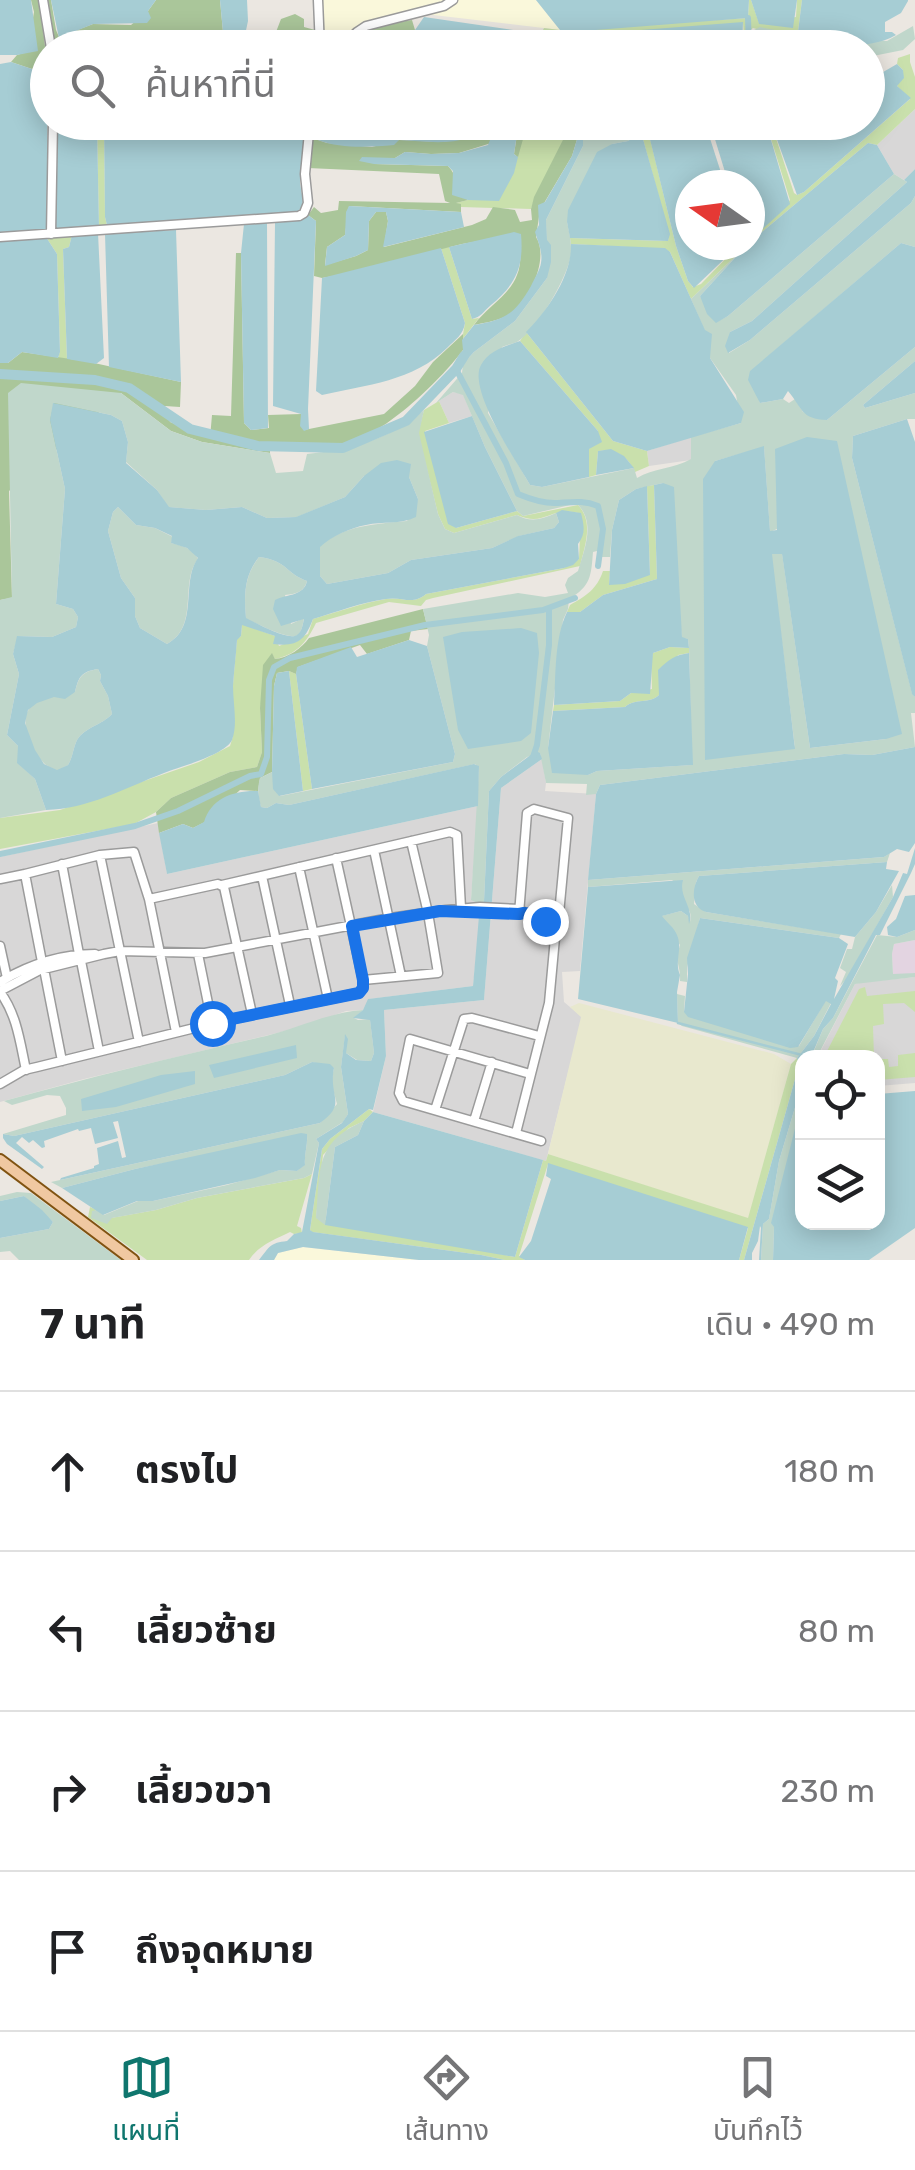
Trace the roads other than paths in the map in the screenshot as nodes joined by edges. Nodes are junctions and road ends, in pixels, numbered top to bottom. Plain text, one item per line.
1 (43, 0) edge
2 (318, 0) edge
3 (454, 0) edge
4 (48, 30) edge
5 (321, 30) edge
6 (359, 30) edge
7 (52, 140) edge
8 (308, 140) edge
9 (51, 234) junction
10 (0, 237) edge
11 (411, 841) junction
12 (374, 850) junction
13 (100, 855) junction
14 (336, 858) junction
15 (62, 864) junction
16 (299, 867) junction
17 (24, 874) junction
18 (262, 876) junction
19 (0, 879) edge
20 (222, 885) junction
21 (148, 899) junction
22 (461, 908) junction
23 (446, 910) junction
24 (480, 910) junction
25 (521, 912) junction
26 (428, 913) junction
27 (559, 914) junction
28 (546, 916) junction
29 (390, 918) junction
30 (352, 926) junction
31 (556, 927) junction
32 (314, 934) junction
33 (276, 941) junction
34 (0, 946) edge
35 (238, 947) junction
36 (120, 951) junction
37 (159, 951) junction
38 (198, 954) junction
39 (80, 958) junction
40 (451, 963) dead end
41 (43, 965) junction
42 (437, 965) junction
43 (401, 976) junction
44 (3, 980) edge
45 (363, 980) junction
46 (0, 992) edge
47 (328, 999) junction
48 (290, 1006) junction
49 (252, 1014) junction
50 (212, 1023) junction
51 (176, 1032) junction
52 (539, 1036) junction
53 (138, 1042) junction
54 (454, 1050) junction
55 (99, 1052) junction
56 (62, 1060) junction
57 (492, 1062) junction
58 (26, 1070) junction
59 (530, 1074) junction
60 (0, 1084) edge
61 (435, 1110) junction
62 (474, 1121) junction
63 (516, 1132) junction
64 (541, 1140) dead end
65 (0, 1160) edge
66 (134, 1260) edge

1 - 4 street
2 - 5 street
3 - 6 street
7 - 9 street
8 - 9 street
9 - 10 street
11 - 12 street
11 - 22 street
11 - 26 street
12 - 14 street
12 - 29 street
13 - 15 street
13 - 21 street
13 - 36 street
14 - 16 street
14 - 30 street
15 - 17 street
15 - 39 street
16 - 18 street
16 - 32 street
17 - 19 street
17 - 41 street
18 - 20 street
18 - 33 street
20 - 21 street
20 - 35 street
21 - 37 street
22 - 23 street
22 - 24 street
23 - 24 street
23 - 26 street
24 - 25 street
25 - 27 street
25 - 28 street
26 - 29 street
26 - 42 street
27 - 28 street
27 - 31 street
28 - 31 street
29 - 30 street
29 - 43 street
30 - 32 street
30 - 45 street
31 - 52 street
32 - 33 street
32 - 47 street
33 - 35 street
33 - 48 street
34 - 44 street
35 - 38 street
35 - 49 street
36 - 37 street
36 - 39 street
36 - 53 street
37 - 38 street
37 - 51 street
38 - 50 street
39 - 41 street
39 - 55 street
40 - 42 street
41 - 44 street
41 - 46 street
41 - 56 street
42 - 43 street
43 - 45 street
45 - 47 street
46 - 58 street
47 - 48 street
48 - 49 street
49 - 50 street
50 - 51 street
51 - 53 street
52 - 54 street
52 - 59 street
53 - 55 street
54 - 57 street
54 - 61 street
54 - 61 street
55 - 56 street
56 - 58 street
57 - 59 street
57 - 62 street
58 - 60 street
59 - 63 street
61 - 62 street
62 - 63 street
63 - 64 street
65 - 66 main road

